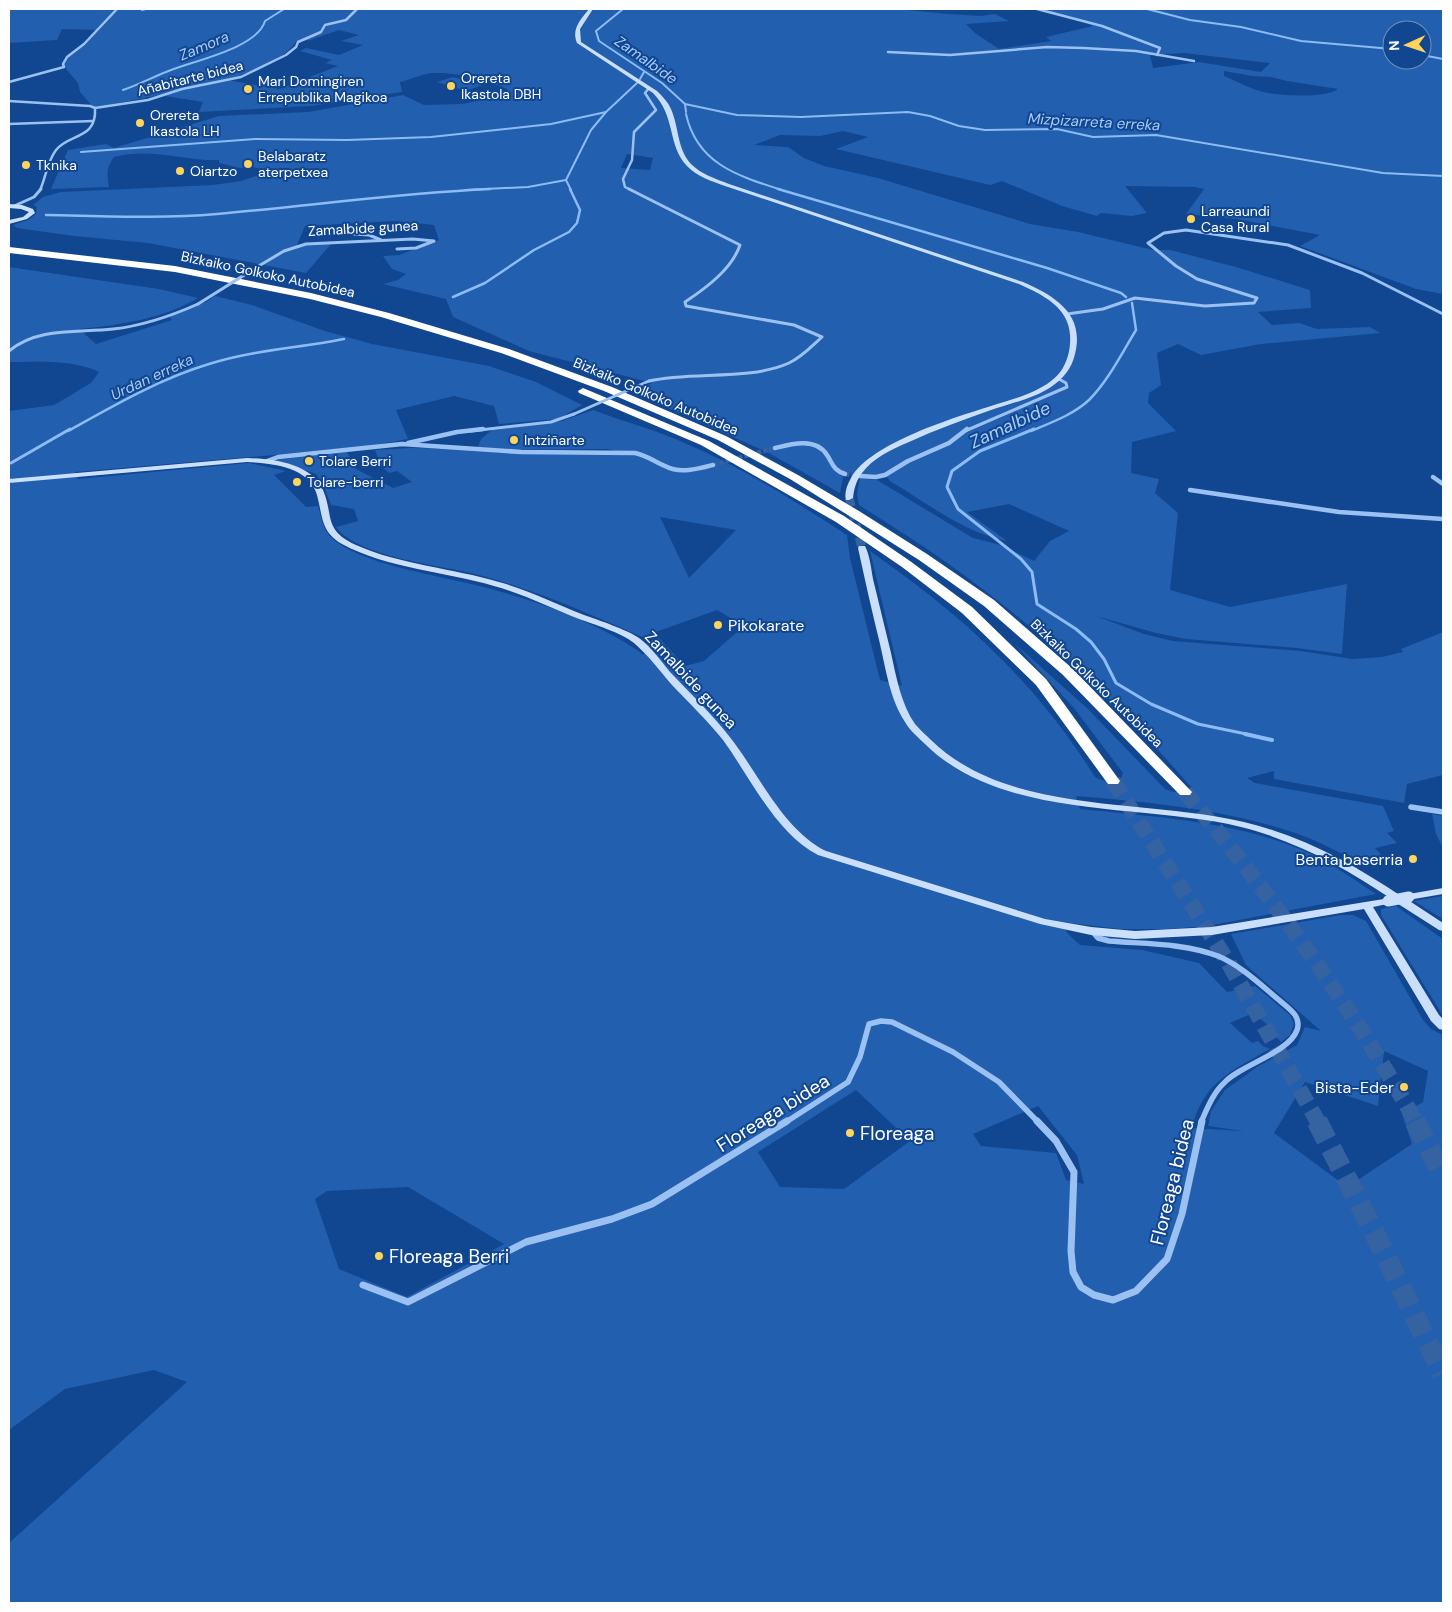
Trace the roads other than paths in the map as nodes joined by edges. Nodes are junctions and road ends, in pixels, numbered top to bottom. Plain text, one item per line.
1 (116, 9) edge
2 (357, 9) edge
3 (591, 9) edge
4 (1037, 9) edge
5 (888, 52) dead end
6 (1157, 55) junction
7 (1194, 61) dead end
8 (9, 82) edge
9 (649, 88) junction
10 (9, 101) edge
11 (95, 108) junction
12 (93, 121) junction
13 (9, 124) edge
14 (32, 199) junction
15 (10, 206) edge
16 (31, 210) junction
17 (11, 222) edge
18 (354, 234) dead end
19 (381, 240) junction
20 (397, 249) dead end
21 (9, 250) edge
22 (9, 256) edge
23 (1067, 314) junction
24 (1443, 314) edge
25 (9, 351) edge
26 (1057, 378) junction
27 (402, 444) junction
28 (775, 448) tunnel mouth
29 (267, 461) junction
30 (713, 465) tunnel mouth
31 (845, 474) tunnel mouth
32 (860, 476) tunnel mouth
33 (1434, 477) dead end
34 (9, 481) edge
35 (1443, 484) edge
36 (1190, 490) dead end
37 (849, 498) tunnel mouth
38 (1443, 519) edge
39 (862, 548) tunnel mouth
40 (1112, 781) tunnel mouth
41 (1185, 792) tunnel mouth
42 (1411, 807) dead end
43 (1443, 812) edge
44 (1443, 891) edge
45 (1367, 905) junction
46 (1443, 928) edge
47 (1091, 931) junction
48 (1443, 1026) edge
49 (363, 1285) dead end

1 - 8 street
2 - 11 street, Añabitarte bidea
3 - 9 main road
4 - 6 street
5 - 6 street
6 - 7 street
9 - 23 main road
9 - 27 street, Zamalbide gunea, bridge
10 - 11 street, Añabitarte bidea
11 - 12 street
12 - 13 street
12 - 14 street
14 - 15 street
14 - 16 street
15 - 16 main road
16 - 17 main road
18 - 19 street
19 - 20 street, Zamalbide gunea
19 - 25 street, Zamalbide gunea, bridge
21 - 41 highway, Bizkaiko Golkoko Autobidea
22 - 40 highway, Bizkaiko Golkoko Autobidea
23 - 24 street
23 - 26 main road
26 - 32 street
26 - 37 main road
27 - 29 street, Zamalbide gunea
27 - 30 street, Zamalbide gunea
28 - 31 street
29 - 34 main road, Zamalbide gunea
29 - 47 main road, Zamalbide gunea
33 - 35 street
36 - 38 street
39 - 46 main road
42 - 43 street
44 - 45 main road, Zamalbide gunea, bridge
45 - 47 main road, Zamalbide gunea
45 - 48 main road
47 - 49 street, Floreaga bidea

